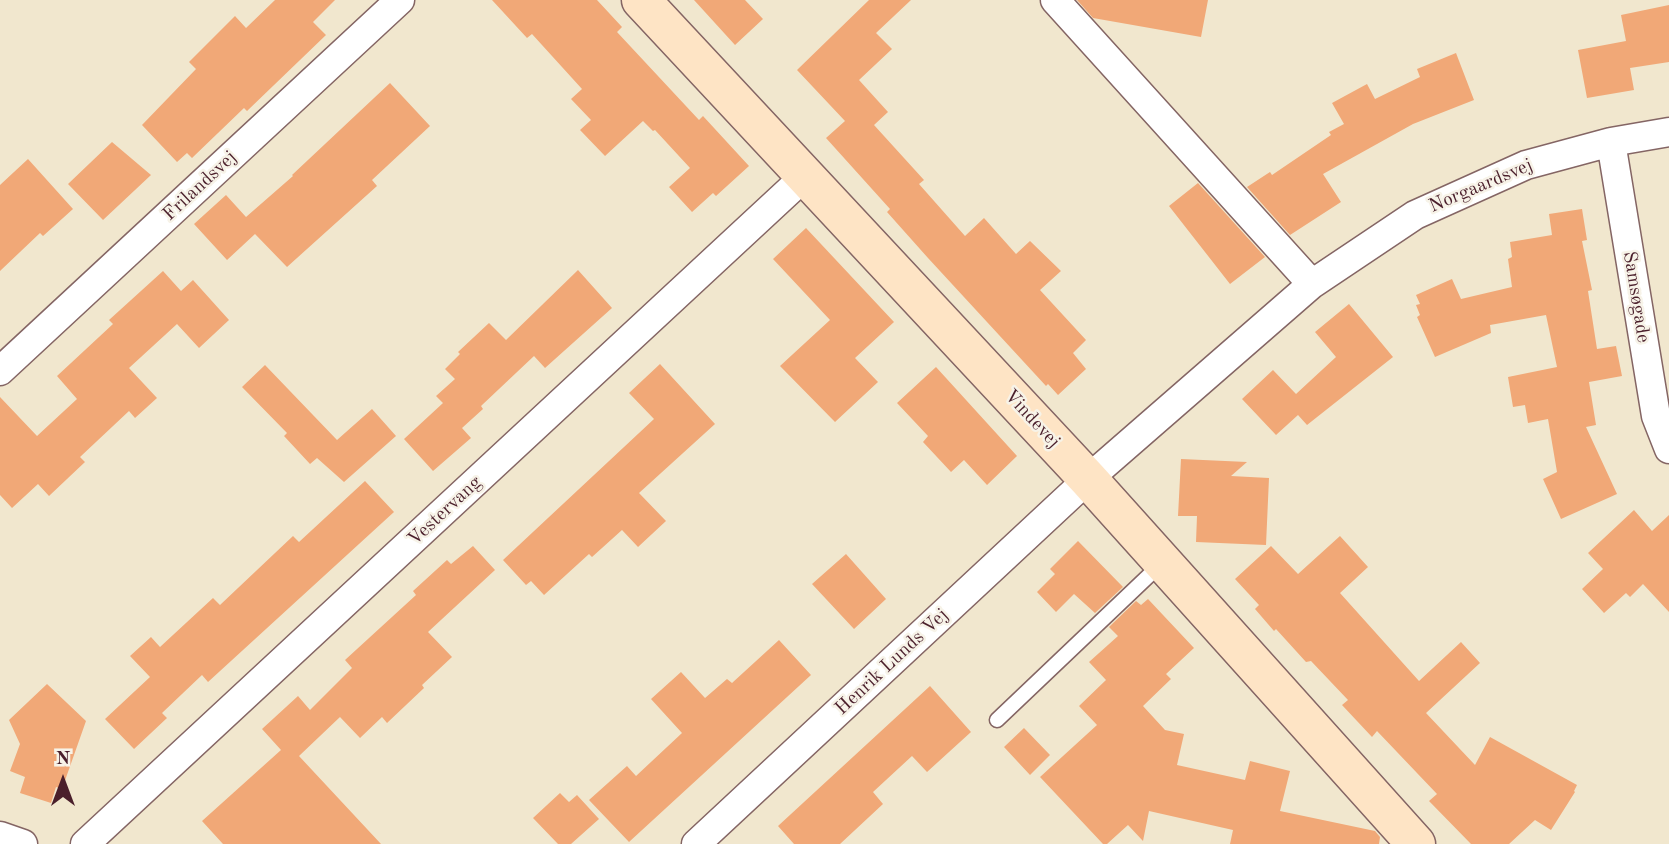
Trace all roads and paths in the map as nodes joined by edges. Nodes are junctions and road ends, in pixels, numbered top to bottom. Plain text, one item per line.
1 (400, 0) edge
2 (641, 0) edge
3 (1055, 0) edge
4 (1669, 132) edge
5 (1611, 142) junction
6 (804, 177) junction
7 (1312, 284) junction
8 (0, 371) edge
9 (1669, 449) edge
10 (1088, 479) junction
11 (1163, 562) junction
12 (998, 720) dead end
13 (0, 836) edge
14 (23, 844) edge
15 (85, 844) edge
16 (696, 844) edge
17 (1416, 844) edge

1 - 8 street, Frilandsvej
2 - 6 street, Vindevej
3 - 7 street
4 - 5 street, Norgaardsvej
5 - 7 street, Norgaardsvej
5 - 9 street, Samsøgade
6 - 10 street, Vindevej
6 - 15 street, Vestervang
7 - 10 street, Norgaardsvej
10 - 11 street, Vindevej
10 - 16 street, Henrik Lunds Vej
11 - 12 lane
11 - 17 street, Vindevej
13 - 14 street

